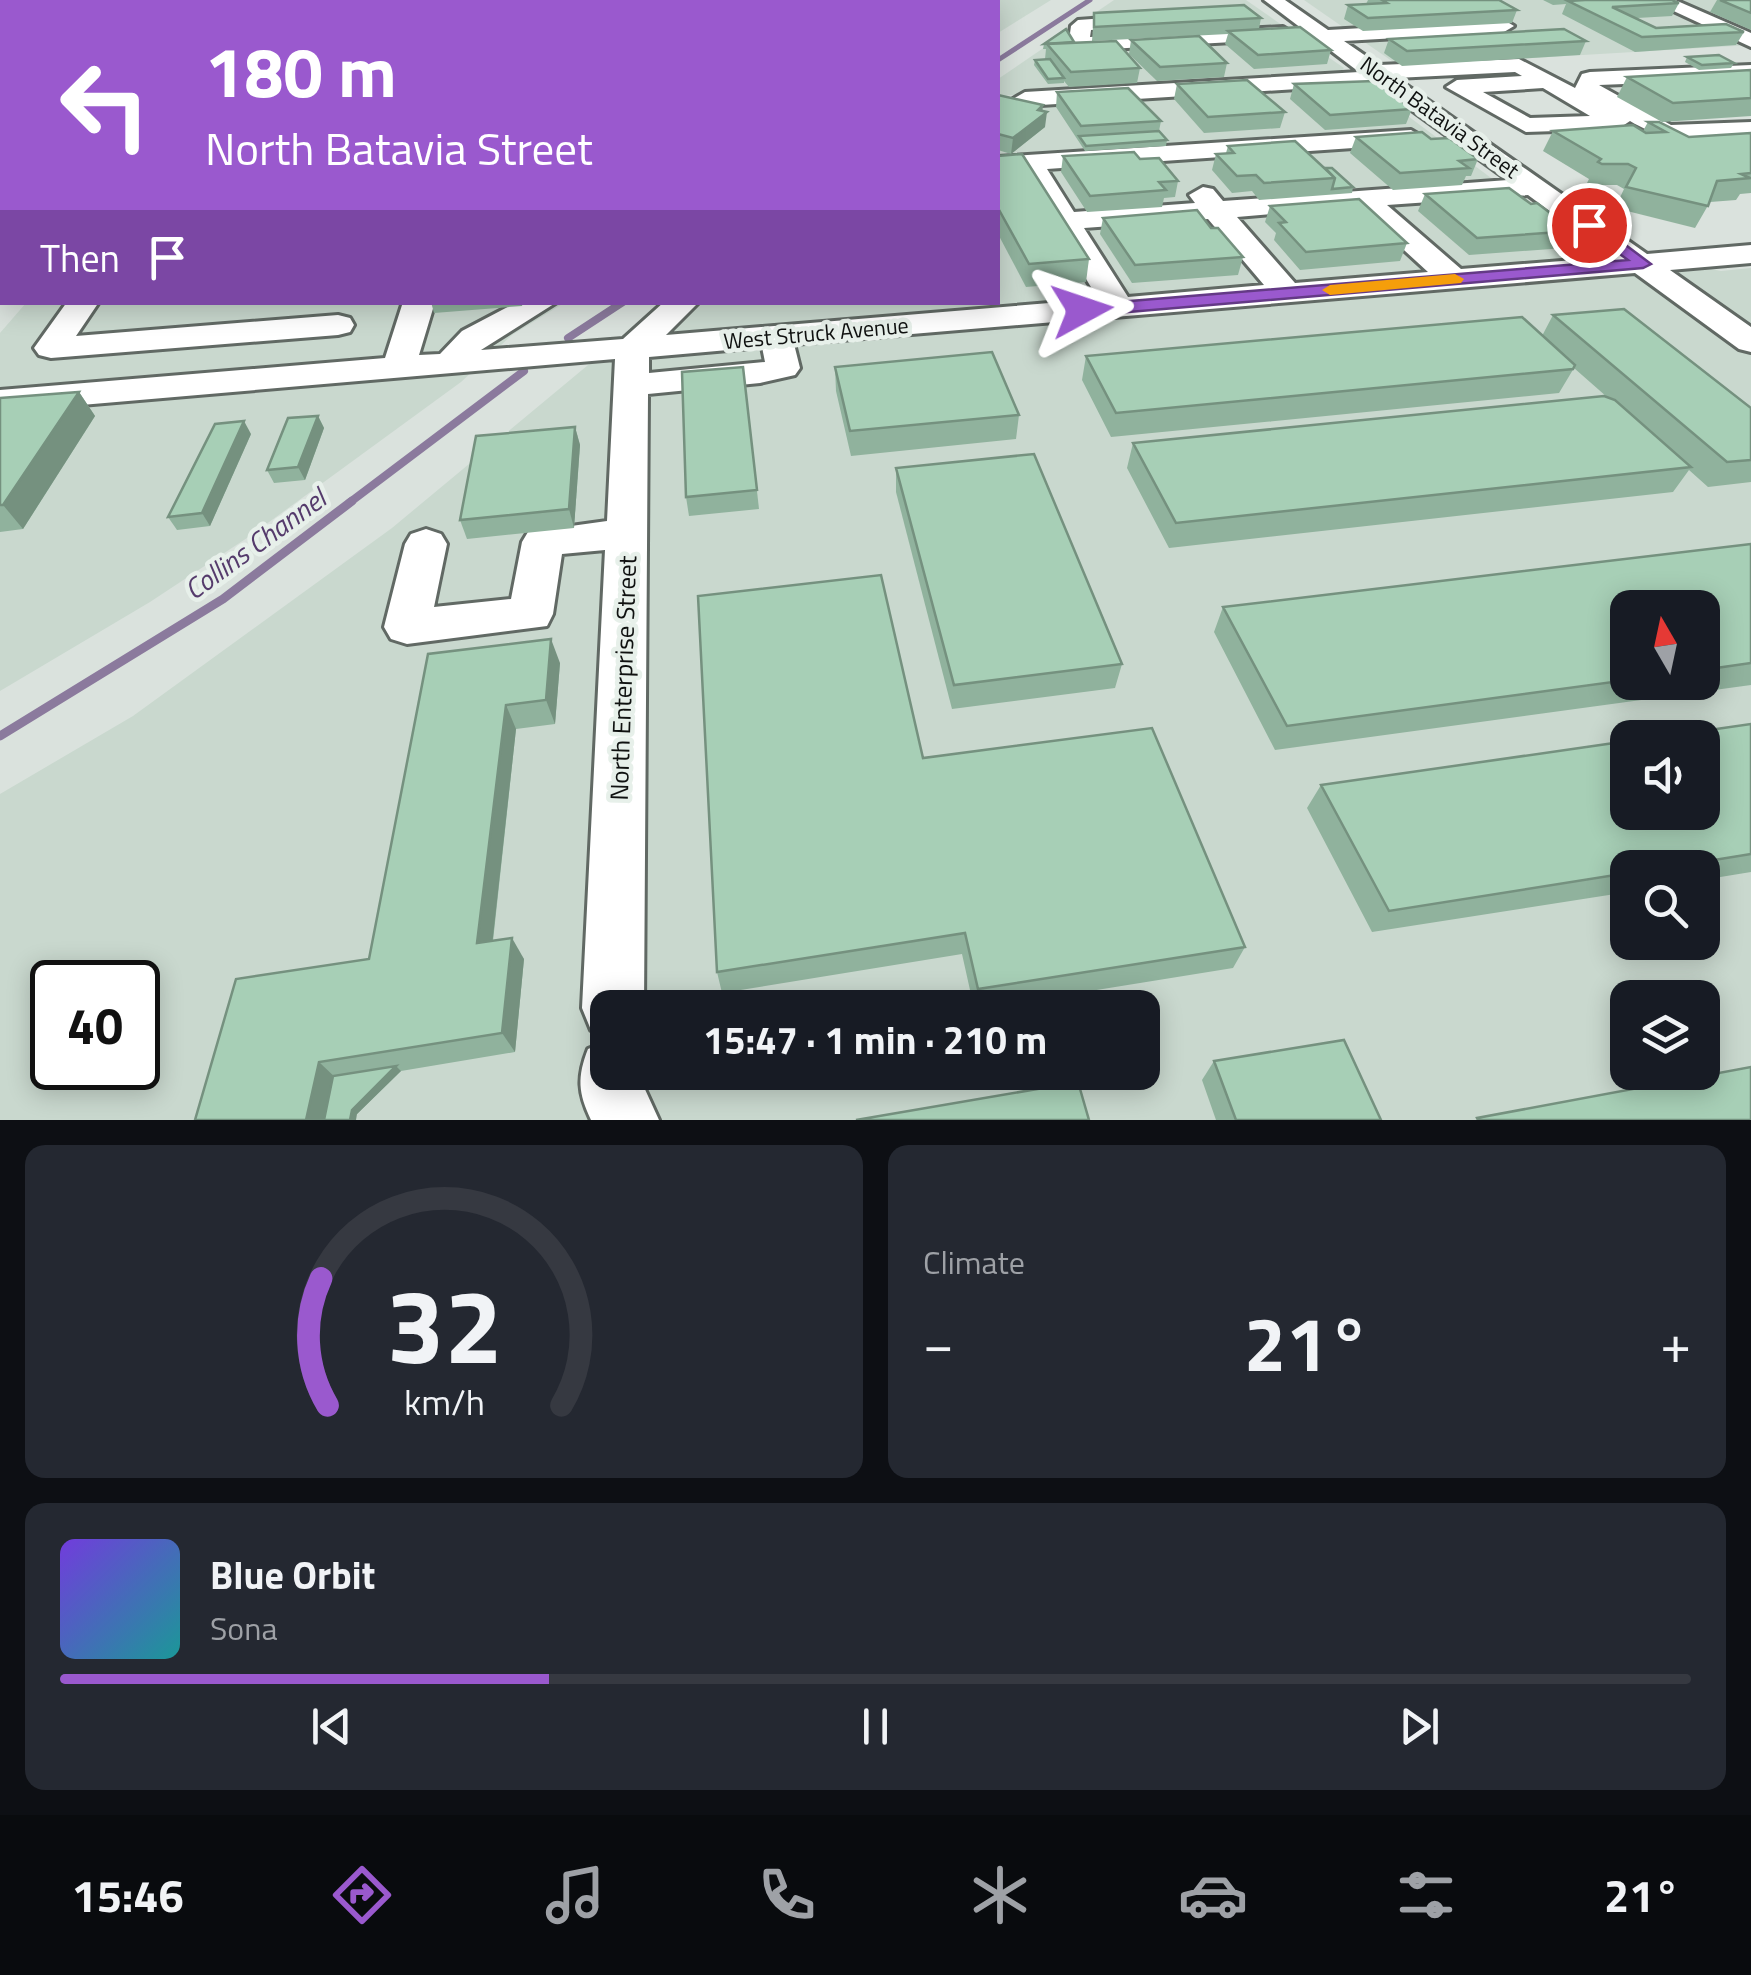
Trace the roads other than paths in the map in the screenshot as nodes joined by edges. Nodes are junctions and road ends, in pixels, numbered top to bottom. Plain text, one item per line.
1 (1659, 0) edge
2 (1280, 4) edge
3 (1736, 8) edge
4 (1684, 11) junction
5 (1504, 26) edge
6 (1323, 33) junction
7 (1206, 37) junction
8 (1751, 41) edge
9 (1751, 72) edge
10 (1381, 75) junction
11 (1546, 81) junction
12 (1244, 86) junction
13 (1141, 92) junction
14 (1751, 129) edge
15 (1463, 134) junction
16 (1174, 137) junction
17 (1312, 144) junction
18 (1041, 162) junction
19 (1000, 165) edge
20 (1536, 186) junction
21 (1364, 199) junction
22 (1216, 210) junction
23 (1066, 221) junction
24 (1751, 254) edge
25 (1643, 264) junction
26 (1454, 280) junction
27 (1287, 294) junction
28 (82, 305) edge
29 (418, 305) edge
30 (536, 305) edge
31 (682, 305) edge
32 (1119, 308) junction
33 (979, 311) edge
34 (342, 314) edge
35 (1751, 342) edge
36 (451, 362) junction
37 (399, 367) junction
38 (632, 367) junction
39 (318, 374) junction
40 (0, 400) edge
41 (627, 533) junction
42 (426, 544) dead end
43 (614, 990) edge
44 (611, 1090) edge
45 (626, 1120) edge

1 - 4 street
2 - 6 street, North Batavia Street
2 - 7 street
3 - 4 street
4 - 8 street
5 - 6 street
6 - 7 street
6 - 10 street, North Batavia Street
7 - 12 street
9 - 14 street
10 - 11 street
10 - 12 street
10 - 15 street, North Batavia Street
11 - 11 street
12 - 13 street
12 - 17 street
13 - 16 street
13 - 18 street
15 - 17 street
15 - 20 street, North Batavia Street
16 - 17 street
16 - 18 street
16 - 22 street
18 - 19 street
18 - 23 street
20 - 21 street
20 - 25 street, North Batavia Street
21 - 22 street
21 - 26 street
22 - 23 street
22 - 27 street
23 - 32 street
24 - 25 street, West Struck Avenue
25 - 26 street, West Struck Avenue
25 - 35 street, North Batavia Street
26 - 27 street, West Struck Avenue
27 - 32 street, West Struck Avenue
28 - 34 street
29 - 37 street
30 - 36 street
31 - 38 street
32 - 33 street, West Struck Avenue
33 - 38 street, West Struck Avenue
34 - 39 street
36 - 37 street
36 - 38 street
37 - 39 street
38 - 41 street, North Enterprise Street
39 - 40 street
41 - 42 street
41 - 43 street, North Enterprise Street
44 - 45 street

